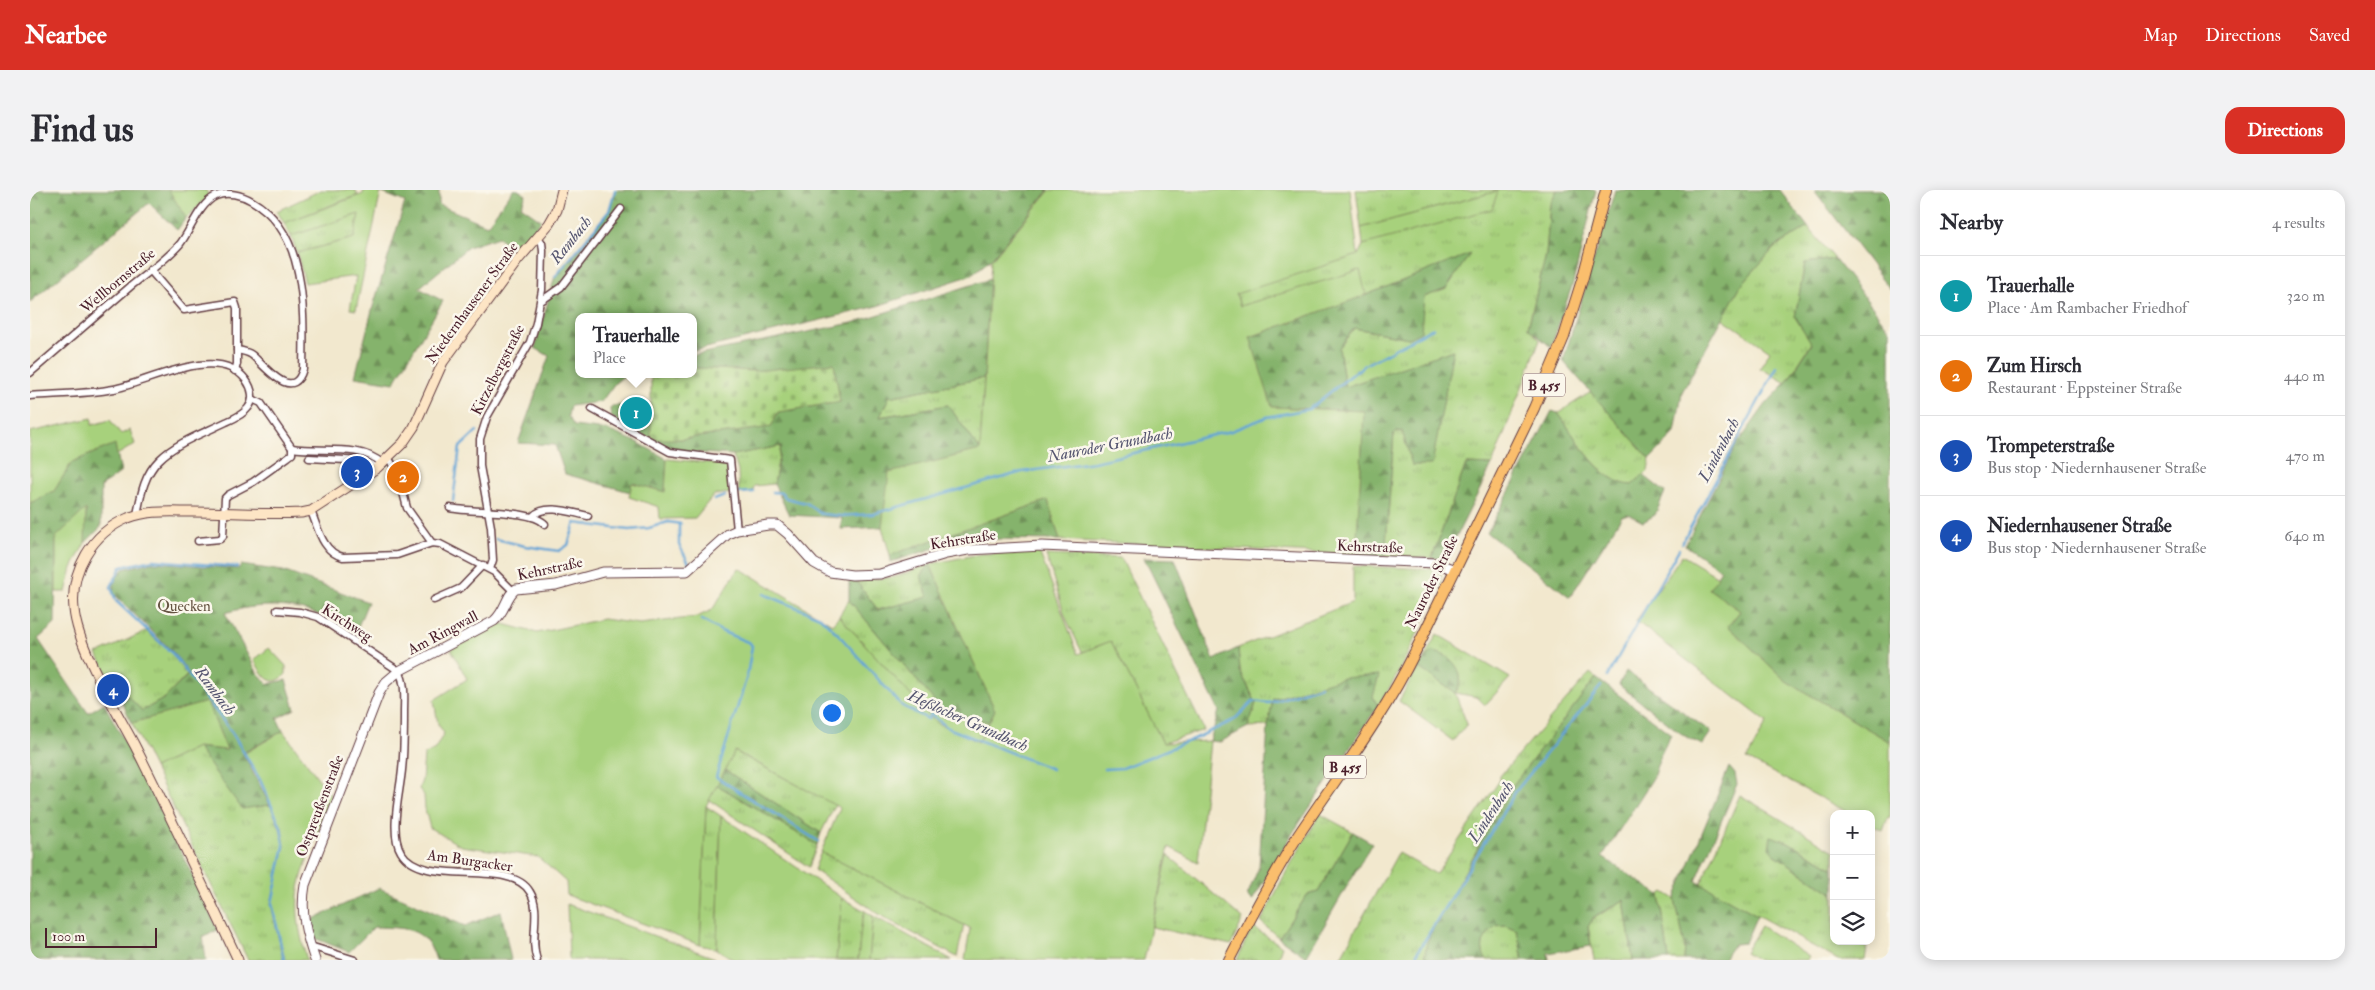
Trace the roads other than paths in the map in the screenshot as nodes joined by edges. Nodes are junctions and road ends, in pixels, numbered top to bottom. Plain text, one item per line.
1 (562, 190) edge
2 (1606, 190) edge
3 (621, 209) dead end
4 (538, 237) junction
5 (150, 270) junction
6 (541, 301) junction
7 (237, 350) junction
8 (235, 371) junction
9 (30, 373) edge
10 (30, 396) edge
11 (252, 399) junction
12 (592, 409) dead end
13 (292, 448) junction
14 (309, 458) dead end
15 (383, 464) junction
16 (450, 508) dead end
17 (311, 510) junction
18 (224, 512) junction
19 (489, 512) junction
20 (137, 515) junction
21 (533, 516) junction
22 (588, 516) dead end
23 (545, 524) dead end
24 (737, 530) junction
25 (198, 541) dead end
26 (432, 544) junction
27 (483, 565) junction
28 (490, 569) junction
29 (1455, 570) junction
30 (513, 591) junction
31 (434, 600) dead end
32 (277, 610) dead end
33 (399, 671) junction
34 (310, 946) junction
35 (238, 960) edge
36 (315, 960) edge
37 (355, 960) edge
38 (537, 960) edge
39 (1229, 960) edge

1 - 4 main road, Niedernhausener Straße
2 - 29 main road, Nauroder Straße / B 455
3 - 6 street
4 - 6 street, Kitzelbergstraße
4 - 15 main road, Niedernhausener Straße
5 - 7 street
5 - 7 street, Wellbornstraße
5 - 9 street, Wellbornstraße
6 - 19 street, Kitzelbergstraße
7 - 8 street
8 - 10 street
8 - 11 street
11 - 13 street
11 - 20 street
12 - 24 street
13 - 15 street
13 - 18 street
14 - 15 street
15 - 17 main road, Niedernhausener Straße
15 - 26 street
16 - 19 street
17 - 18 main road, Niedernhausener Straße
17 - 26 street
18 - 20 main road, Niedernhausener Straße
18 - 25 street
19 - 21 street
19 - 28 street, Kitzelbergstraße
20 - 35 main road, Niedernhausener Straße
21 - 22 street
21 - 23 street
24 - 29 street, Kehrstraße
24 - 30 street, Kehrstraße
26 - 27 street
27 - 28 street
27 - 31 street
28 - 30 street
29 - 39 main road, Nauroder Straße / B 455
30 - 33 street, Am Ringwall
32 - 33 street, Kirchweg
33 - 34 street, Ostpreußenstraße
33 - 38 street, Am Burgacker
34 - 36 street, Ostpreußenstraße
34 - 37 street

